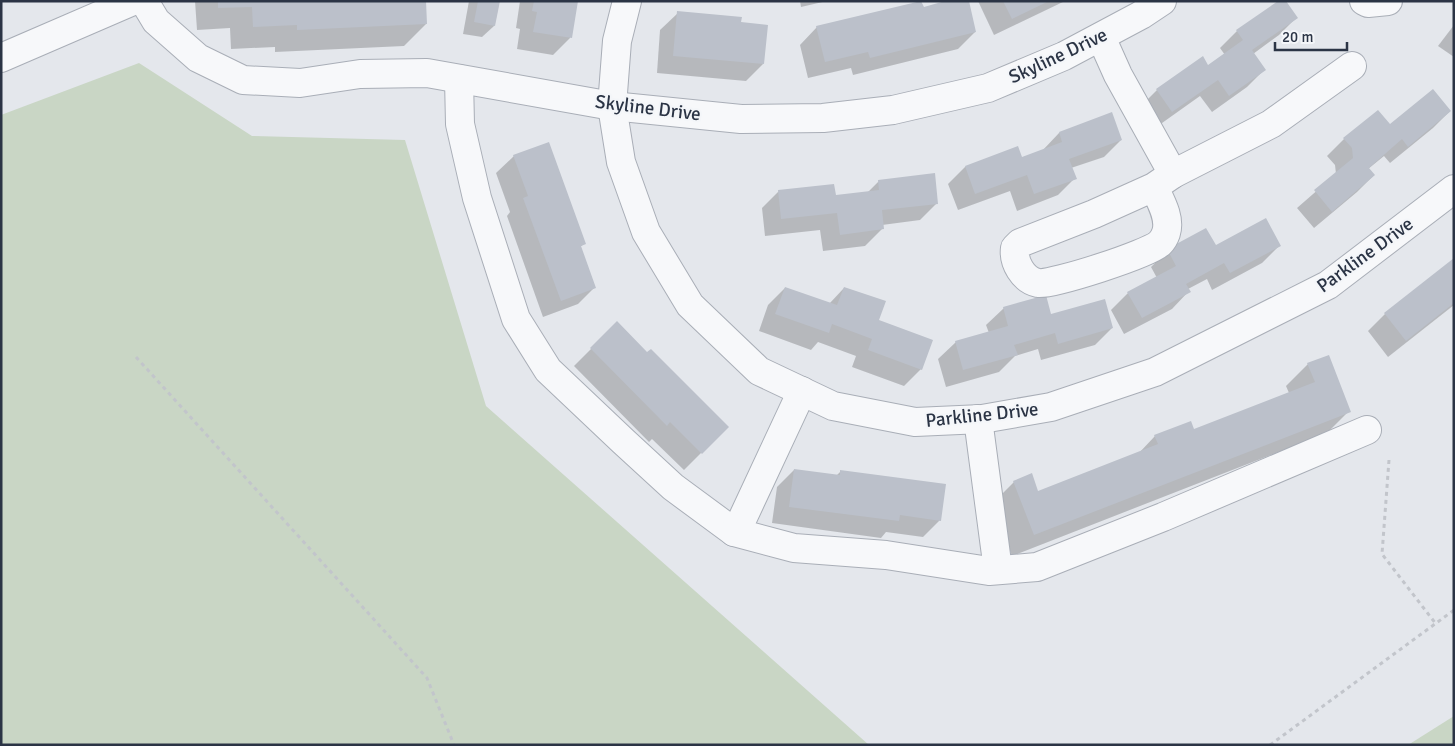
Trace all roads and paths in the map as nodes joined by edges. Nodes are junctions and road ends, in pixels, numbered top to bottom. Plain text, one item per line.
1 (87, 1) edge
2 (133, 1) edge
3 (144, 1) edge
4 (627, 1) edge
5 (1364, 1) edge
6 (1388, 1) edge
7 (1160, 2) edge
8 (1101, 37) junction
9 (1, 38) edge
10 (1, 58) edge
11 (1352, 66) dead end
12 (459, 79) junction
13 (612, 106) junction
14 (1164, 180) junction
15 (1454, 189) edge
16 (136, 357) dead end
17 (802, 391) junction
18 (978, 419) junction
19 (1367, 430) dead end
20 (1389, 460) dead end
21 (734, 532) junction
22 (998, 570) junction
23 (1454, 610) edge
24 (1436, 624) junction
25 (454, 745) edge
26 (1270, 745) edge

1 - 9 street
2 - 10 street
3 - 12 street, Skyline Drive
4 - 13 street, Parkline Drive
5 - 6 street
7 - 8 street, Skyline Drive
8 - 13 street, Skyline Drive
8 - 14 street
11 - 14 street
12 - 13 street, Skyline Drive
12 - 21 street
13 - 17 street, Parkline Drive
14 - 14 street
15 - 18 street, Parkline Drive
16 - 25 path
17 - 18 street, Parkline Drive
17 - 21 street
18 - 22 street
19 - 22 street
20 - 24 path
21 - 22 street
23 - 24 path
24 - 26 path

